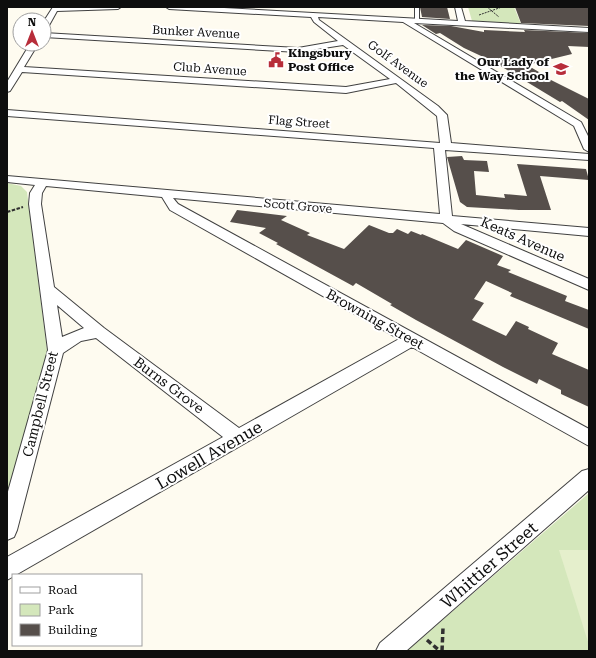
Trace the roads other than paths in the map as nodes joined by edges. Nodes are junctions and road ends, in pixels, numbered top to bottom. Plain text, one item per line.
1 (118, 7) edge
2 (169, 7) edge
3 (417, 7) edge
4 (458, 7) edge
5 (55, 8) edge
6 (314, 16) junction
7 (404, 21) junction
8 (418, 21) junction
9 (462, 23) junction
10 (589, 30) edge
11 (52, 35) edge
12 (345, 42) junction
13 (29, 52) edge
14 (19, 69) junction
15 (399, 80) junction
16 (7, 89) edge
17 (7, 113) edge
18 (442, 146) junction
19 (589, 149) edge
20 (589, 157) edge
21 (7, 179) edge
22 (42, 182) junction
23 (168, 195) junction
24 (446, 219) junction
25 (589, 232) edge
26 (589, 285) edge
27 (49, 292) junction
28 (99, 332) junction
29 (411, 340) junction
30 (56, 350) junction
31 (238, 438) junction
32 (589, 438) edge
33 (589, 478) edge
34 (7, 530) edge
35 (7, 569) edge
36 (388, 651) edge

1 - 5 street
2 - 6 street
3 - 8 lane
4 - 9 street
6 - 7 street
6 - 12 street, Golf Avenue
7 - 8 street
7 - 19 street
8 - 9 street
9 - 10 street
11 - 12 street, Bunker Avenue
12 - 15 street, Golf Avenue
13 - 14 street
14 - 15 street, Club Avenue
14 - 16 street
15 - 18 street, Golf Avenue
17 - 18 street, Flag Street
18 - 20 street, Flag Street
18 - 24 street, Golf Avenue
21 - 22 street, Scott Grove
22 - 23 street, Scott Grove
22 - 27 street, Campbell Street
23 - 24 street, Scott Grove
23 - 29 street, Browning Street
24 - 25 street, Scott Grove
24 - 26 street, Keats Avenue
27 - 28 street, Burns Grove
27 - 30 street, Campbell Street
28 - 30 street
28 - 31 street, Burns Grove
29 - 31 street, Lowell Avenue
29 - 32 street, Browning Street
30 - 34 street, Campbell Street
31 - 35 street, Lowell Avenue
33 - 36 street, Whittier Street

